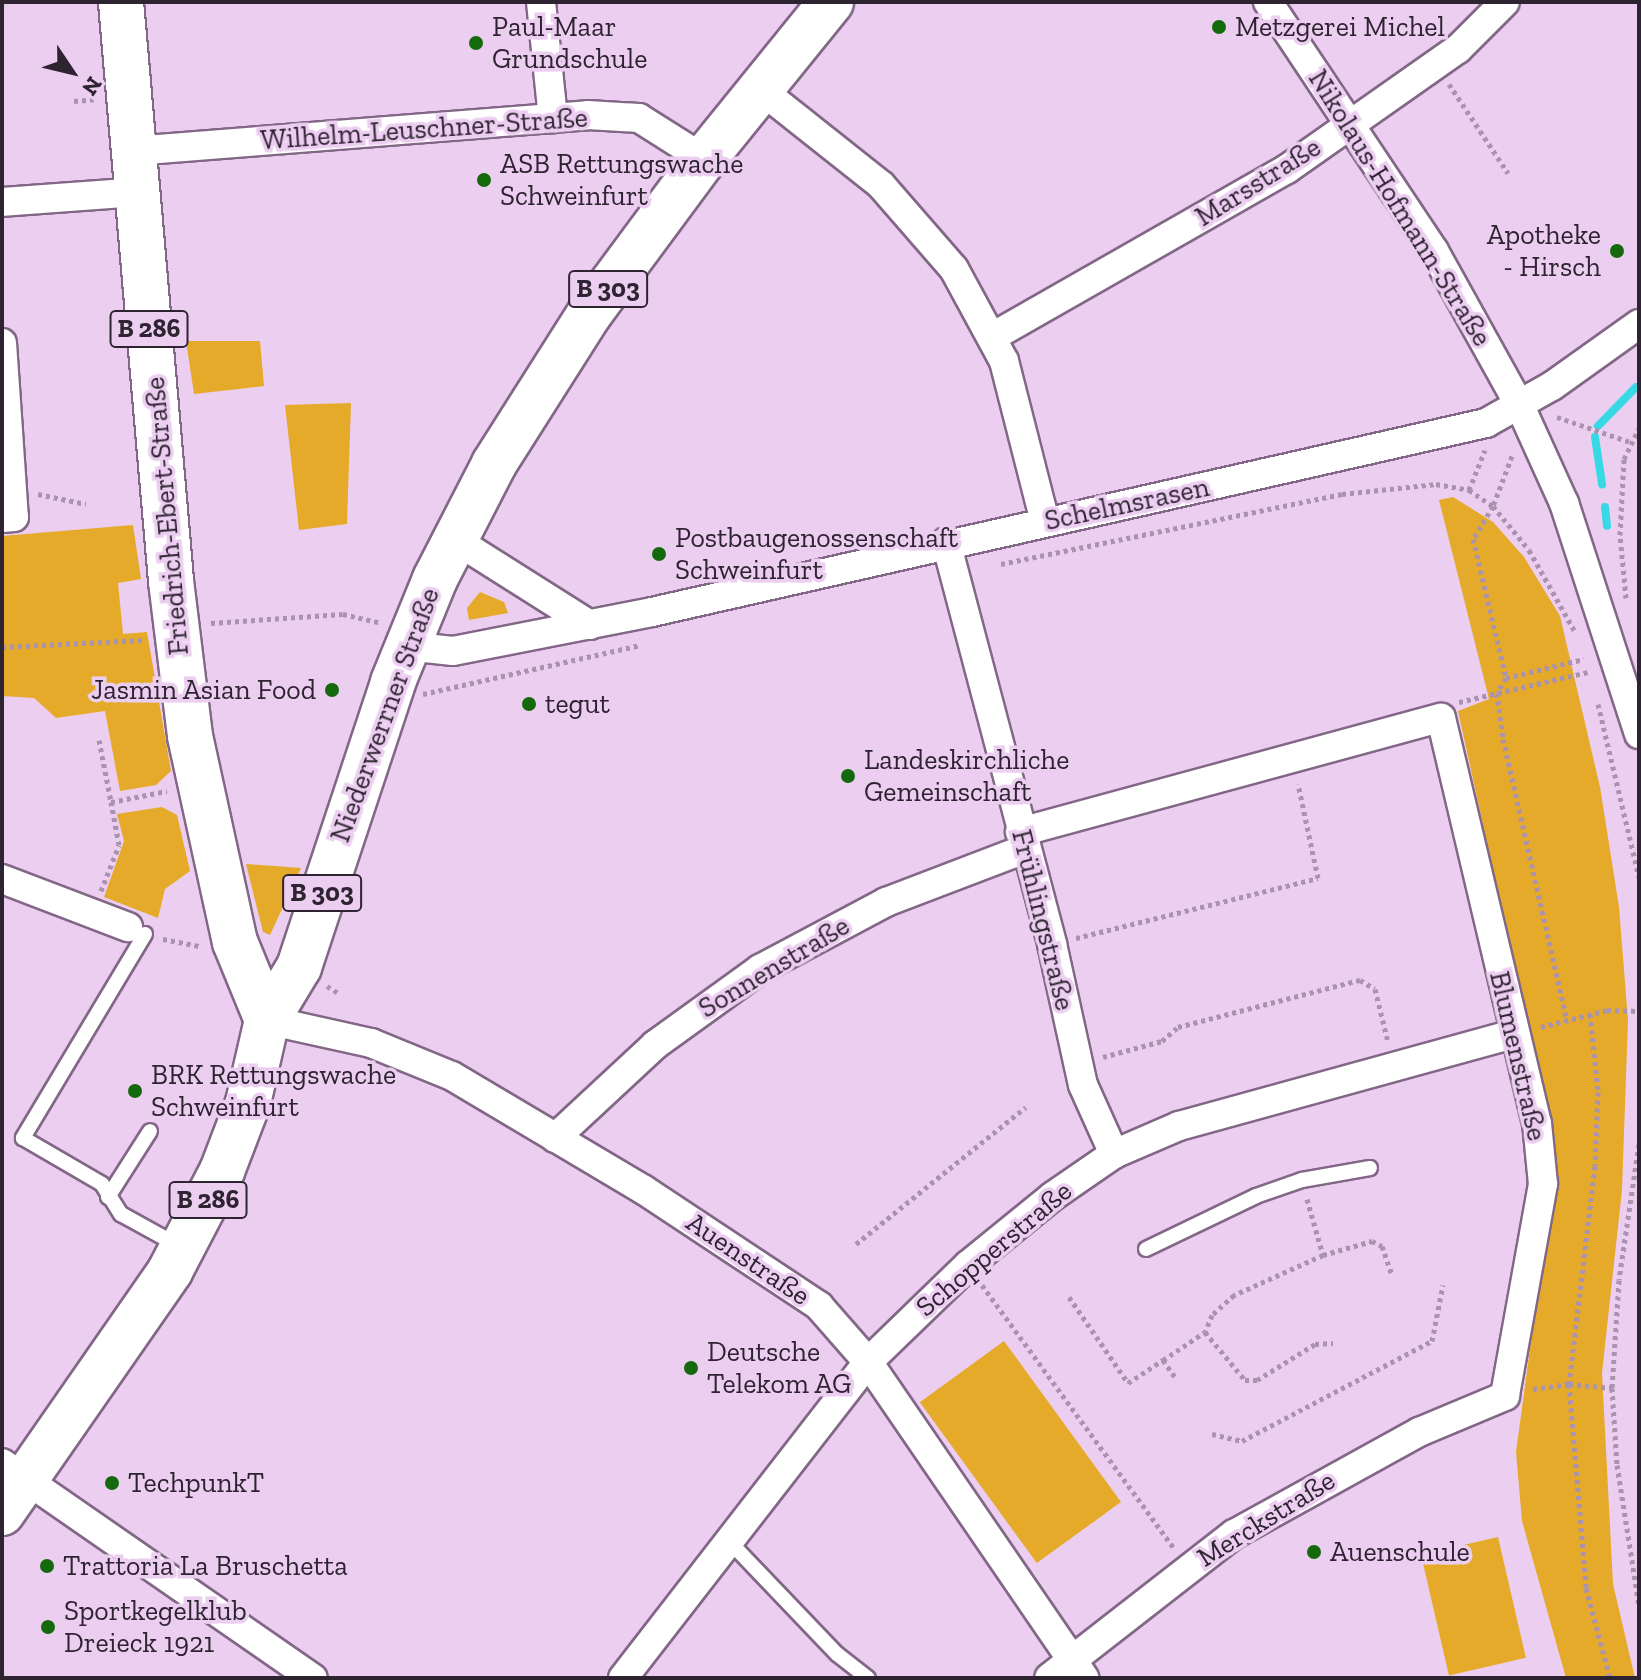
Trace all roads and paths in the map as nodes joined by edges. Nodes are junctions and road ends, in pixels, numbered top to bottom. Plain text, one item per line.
1 (121, 2) edge
2 (541, 2) edge
3 (831, 2) edge
4 (1268, 2) edge
5 (1505, 2) edge
6 (1435, 64) junction
7 (760, 89) junction
8 (553, 118) junction
9 (1349, 125) junction
10 (704, 159) junction
11 (135, 172) junction
12 (1508, 173) dead end
13 (2, 202) edge
14 (1639, 324) edge
15 (994, 336) junction
16 (2, 343) edge
17 (1520, 406) junction
18 (1553, 421) dead end
19 (1639, 428) edge
20 (1488, 442) dead end
21 (1630, 442) junction
22 (1517, 444) dead end
23 (1469, 490) junction
24 (43, 494) dead end
25 (86, 504) dead end
26 (1493, 506) junction
27 (8, 517) edge
28 (1045, 522) junction
29 (454, 539) junction
30 (946, 542) junction
31 (954, 573) junction
32 (1629, 611) dead end
33 (198, 625) dead end
34 (590, 625) junction
35 (1576, 634) dead end
36 (397, 636) junction
37 (137, 638) dead end
38 (655, 642) dead end
39 (1580, 646) dead end
40 (2, 647) edge
41 (1584, 659) junction
42 (1588, 672) junction
43 (1506, 678) junction
44 (1592, 687) dead end
45 (1497, 693) junction
46 (420, 695) dead end
47 (1597, 701) dead end
48 (1449, 710) junction
49 (1639, 734) edge
50 (99, 740) dead end
51 (1292, 756) junction
52 (176, 789) dead end
53 (111, 802) junction
54 (1023, 841) junction
55 (1639, 877) edge
56 (2, 879) edge
57 (90, 913) junction
58 (137, 931) junction
59 (1052, 944) junction
60 (212, 946) dead end
61 (1639, 1011) edge
62 (1590, 1014) junction
63 (267, 1020) junction
64 (1567, 1020) junction
65 (1557, 1022) dead end
66 (1512, 1034) junction
67 (1079, 1064) junction
68 (1395, 1066) junction
69 (1026, 1107) dead end
70 (150, 1131) dead end
71 (555, 1138) junction
72 (1639, 1144) edge
73 (77, 1149) dead end
74 (1114, 1154) junction
75 (68, 1164) junction
76 (1370, 1168) dead end
77 (1302, 1180) junction
78 (108, 1197) junction
79 (856, 1244) dead end
80 (183, 1248) junction
81 (1146, 1249) dead end
82 (1323, 1255) junction
83 (1392, 1275) dead end
84 (1443, 1285) dead end
85 (1069, 1297) dead end
86 (1003, 1312) dead end
87 (1205, 1332) junction
88 (1333, 1343) dead end
89 (1163, 1360) junction
90 (868, 1362) junction
91 (1177, 1380) dead end
92 (1569, 1384) junction
93 (1612, 1388) junction
94 (1516, 1393) junction
95 (1212, 1434) dead end
96 (10, 1485) edge
97 (727, 1540) junction
98 (1188, 1568) junction
99 (1639, 1606) edge
100 (1078, 1668) edge
101 (313, 1678) edge
102 (623, 1678) edge
103 (868, 1678) edge
104 (1049, 1678) edge
105 (1610, 1678) edge

1 - 11 main road, Friedrich-Ebert-Straße / B 286
2 - 8 street
3 - 7 main road, Niederwerrner Straße / B 303
4 - 9 street, Nikolaus-Hofmann-Straße
5 - 6 street, Marsstraße
6 - 9 street, Marsstraße
6 - 12 path
7 - 10 main road, Niederwerrner Straße / B 303
7 - 15 street
8 - 10 street, Wilhelm-Leuschner-Straße
8 - 11 street, Wilhelm-Leuschner-Straße
9 - 15 street, Marsstraße
9 - 17 street, Nikolaus-Hofmann-Straße
10 - 29 main road, Niederwerrner Straße / B 303
11 - 13 street, Wilhelm-Leuschner-Straße
11 - 63 main road, Friedrich-Ebert-Straße / B 286
14 - 17 street, Schelmsrasen
15 - 28 street
16 - 27 street
17 - 28 street, Schelmsrasen
17 - 49 street, Nikolaus-Hofmann-Straße
18 - 21 path
19 - 21 path
20 - 23 path
21 - 32 path
22 - 26 path
23 - 26 path
23 - 31 path
24 - 25 path
26 - 35 path
26 - 43 path
28 - 30 street, Schelmsrasen
29 - 34 street
29 - 36 main road, Niederwerrner Straße / B 303
30 - 31 street, Frühlingstraße
30 - 34 street, Schelmsrasen
31 - 54 street, Frühlingstraße
33 - 36 path
34 - 36 street, Schelmsrasen
36 - 63 main road, Niederwerrner Straße / B 303
37 - 40 path
38 - 46 path
39 - 41 path
41 - 42 path
41 - 43 path
42 - 44 path
42 - 45 path
43 - 45 path
45 - 48 path
45 - 64 path
47 - 55 path
48 - 51 street, Sonnenstraße
48 - 66 street, Blumenstraße
50 - 53 path
51 - 54 street, Sonnenstraße
51 - 59 path
52 - 53 path
53 - 57 path
54 - 59 street, Frühlingstraße
54 - 71 street, Sonnenstraße
56 - 57 street
57 - 58 street
58 - 60 path
58 - 75 lane
59 - 67 street, Frühlingstraße
61 - 62 path
62 - 64 path
62 - 92 path
63 - 71 street, Auenstraße
63 - 80 main road, Niederwerrner Straße / B 286
64 - 65 path
66 - 68 street, Schopperstraße
66 - 94 street, Blumenstraße
67 - 68 path
67 - 74 street, Frühlingstraße
68 - 74 street, Schopperstraße
69 - 79 path
70 - 78 lane
71 - 90 street, Auenstraße
72 - 93 path
73 - 75 lane
74 - 90 street, Schopperstraße
75 - 78 lane
76 - 77 lane
77 - 81 lane
77 - 82 path
78 - 80 lane
80 - 96 main road, Niederwerrner Straße / B 286
82 - 83 path
82 - 87 path
84 - 95 path
85 - 89 path
86 - 98 path
87 - 88 path
87 - 89 path
89 - 91 path
90 - 97 street, Schopperstraße
90 - 100 street, Auenstraße
92 - 93 path
92 - 94 path
92 - 105 path
93 - 99 path
94 - 98 street, Merckstraße
96 - 101 street
97 - 102 street, Schopperstraße
97 - 103 lane
98 - 100 street, Merckstraße
100 - 104 street, Merckstraße

